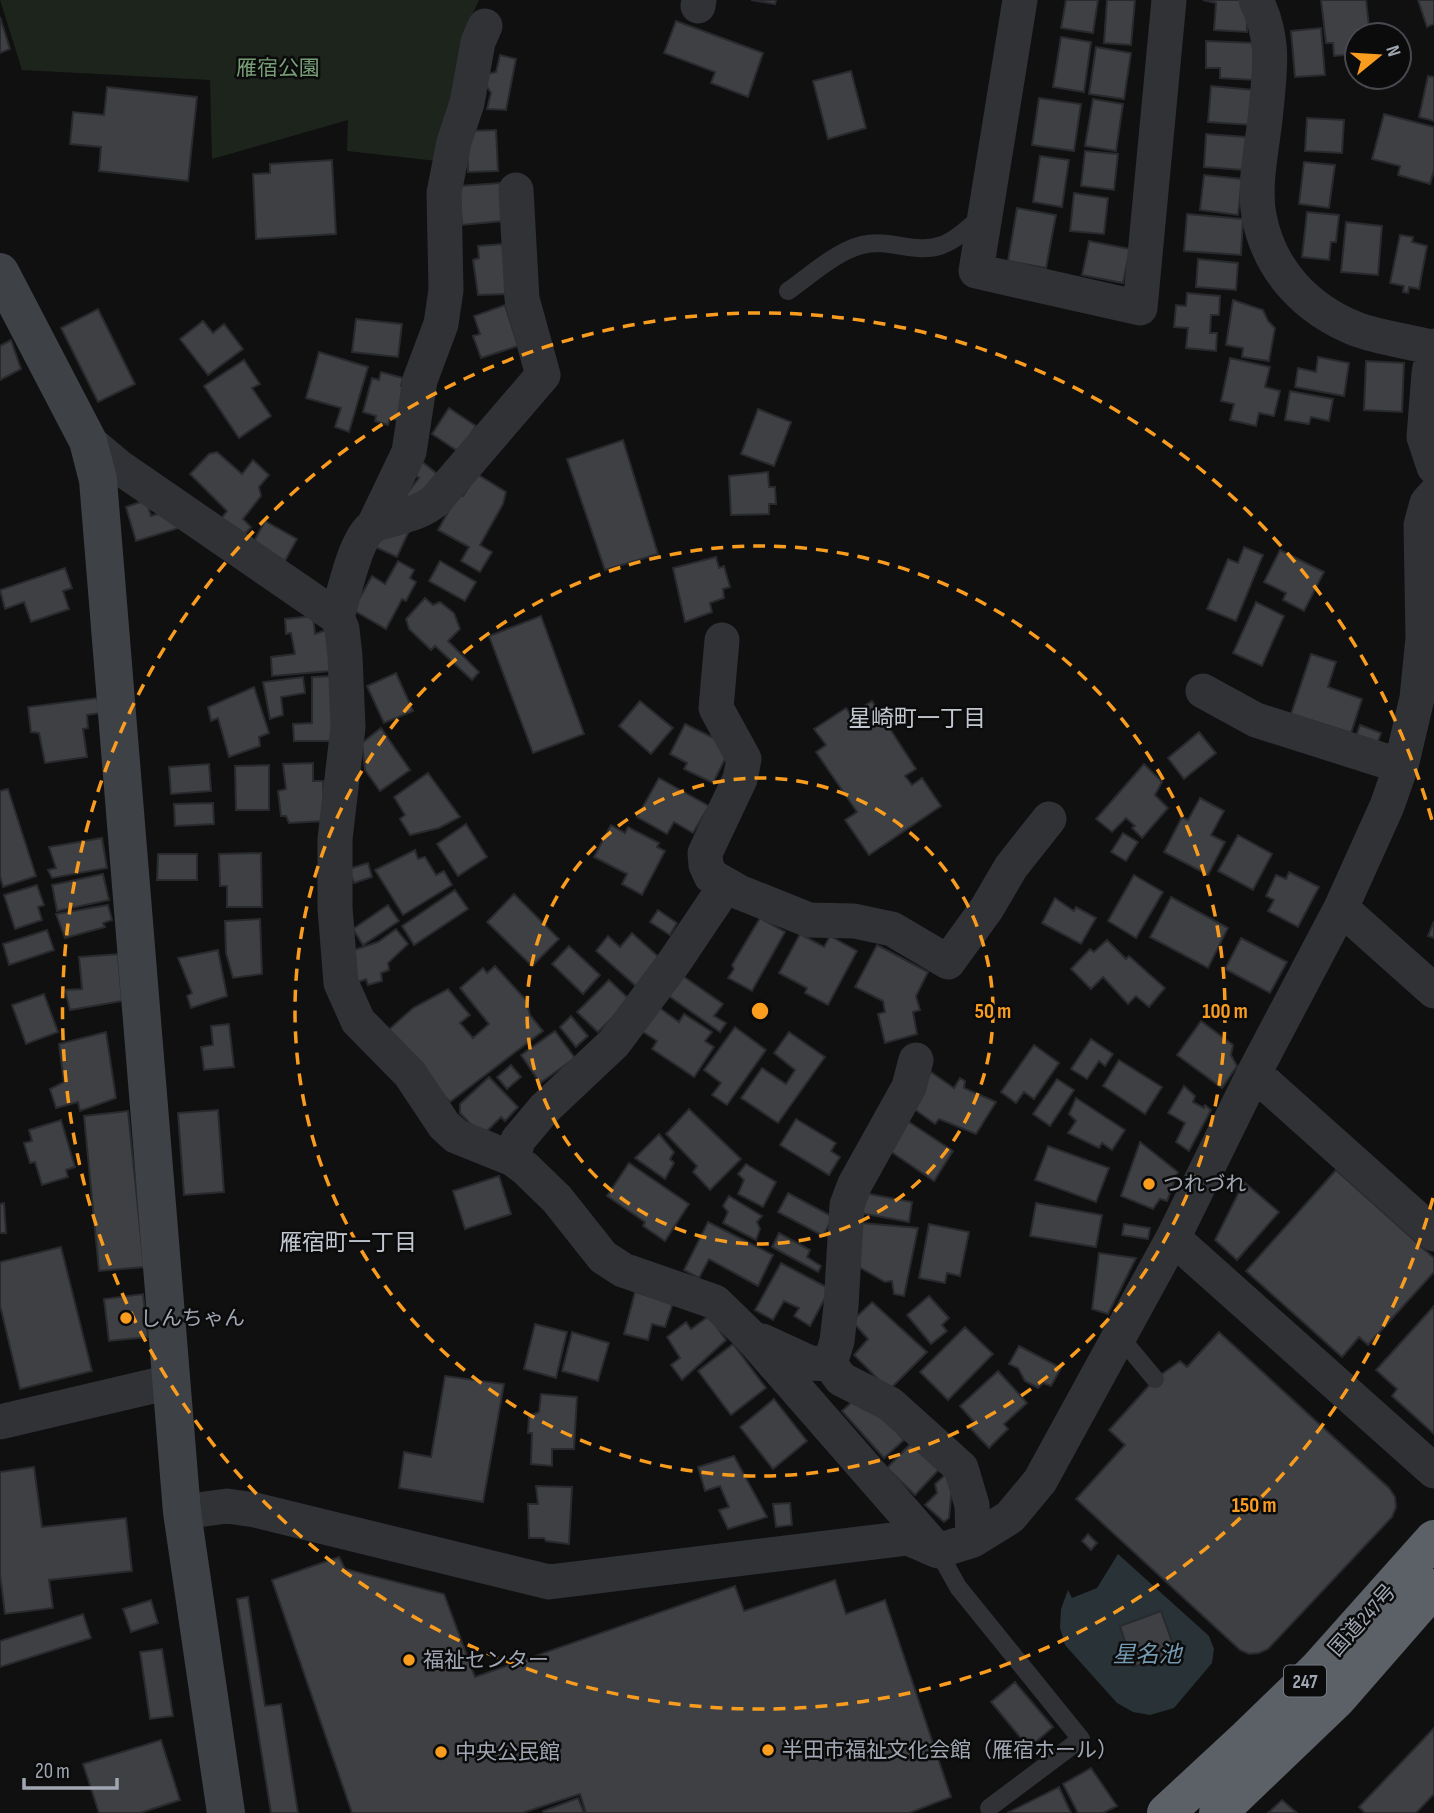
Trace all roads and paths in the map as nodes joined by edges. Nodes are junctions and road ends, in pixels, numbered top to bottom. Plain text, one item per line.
1 (1020, 0) edge
2 (1169, 0) edge
3 (1256, 0) edge
4 (485, 26) dead end
5 (516, 190) dead end
6 (984, 214) junction
7 (0, 272) edge
8 (788, 291) dead end
9 (1434, 347) edge
10 (88, 441) junction
11 (1434, 467) edge
12 (1434, 495) edge
13 (375, 523) junction
14 (337, 617) junction
15 (1429, 639) edge
16 (722, 640) dead end
17 (1203, 691) dead end
18 (1402, 766) junction
19 (1049, 819) dead end
20 (726, 885) junction
21 (1341, 908) junction
22 (1434, 991) edge
23 (916, 1060) dead end
24 (1254, 1073) junction
25 (513, 1159) junction
26 (1434, 1234) edge
27 (1172, 1238) junction
28 (750, 1336) junction
29 (1120, 1337) junction
30 (830, 1364) junction
31 (1156, 1379) dead end
32 (170, 1382) junction
33 (0, 1422) edge
34 (1434, 1471) edge
35 (182, 1512) junction
36 (1434, 1539) edge
37 (973, 1540) junction
38 (939, 1551) junction
39 (1434, 1588) edge
40 (989, 1808) dead end
41 (226, 1813) edge
42 (1166, 1813) edge
43 (1218, 1813) edge

1 - 6 street
2 - 6 street
3 - 9 street
4 - 13 street
5 - 13 street
6 - 8 lane
7 - 10 street
9 - 11 street
10 - 14 street
10 - 32 street
12 - 15 street
13 - 14 street
14 - 25 street
15 - 18 street
16 - 20 street
17 - 18 street
18 - 21 street
19 - 20 street
20 - 25 street
21 - 22 street
21 - 24 street
23 - 30 street
24 - 26 street
24 - 27 street
25 - 28 street
27 - 29 street
27 - 34 street
28 - 30 street
28 - 38 street
29 - 31 lane
29 - 37 street
30 - 37 street
32 - 33 street
32 - 35 street
35 - 38 street
35 - 41 street
36 - 42 highway, 国道247号 / 247
37 - 38 street
38 - 40 lane
39 - 43 highway, 国道247号 / 247

